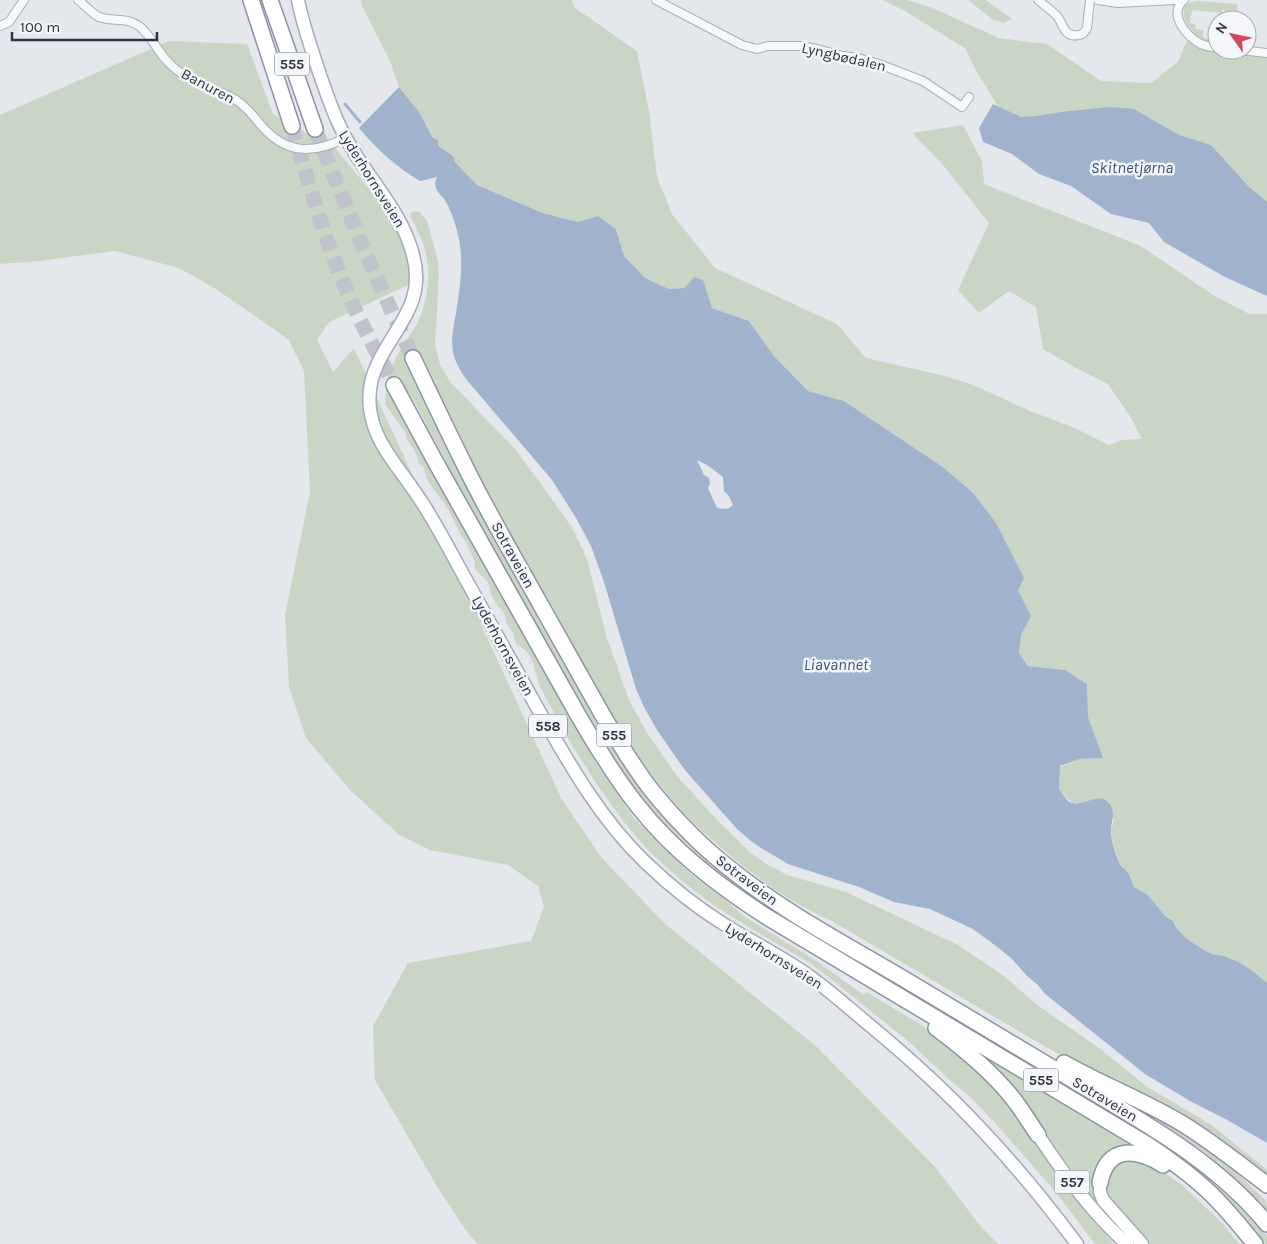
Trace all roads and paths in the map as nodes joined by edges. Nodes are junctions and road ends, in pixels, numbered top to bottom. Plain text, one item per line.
1 (24, 0) edge
2 (78, 0) edge
3 (251, 0) edge
4 (270, 0) edge
5 (298, 0) edge
6 (656, 0) edge
7 (1038, 0) edge
8 (1090, 0) edge
9 (1098, 0) edge
10 (1174, 0) edge
11 (1184, 0) edge
12 (1112, 1) edge
13 (0, 26) edge
14 (1207, 46) edge
15 (969, 97) dead end
16 (292, 126) tunnel mouth
17 (315, 128) tunnel mouth
18 (345, 138) junction
19 (413, 358) tunnel mouth
20 (394, 385) tunnel mouth
21 (827, 954) junction
22 (942, 1001) junction
23 (1038, 1135) joint
24 (1228, 1156) junction
25 (1100, 1182) joint
26 (1267, 1185) edge
27 (1267, 1197) edge
28 (1267, 1224) edge
29 (1241, 1226) junction
30 (1108, 1228) junction
31 (1077, 1244) edge
32 (1122, 1244) edge
33 (1127, 1244) edge
34 (1142, 1244) edge
35 (1255, 1244) edge

1 - 13 street
2 - 18 street, Banuren
3 - 16 highway, 555
4 - 17 highway, 555
5 - 18 main road, Lyderhornsveien / 558
6 - 15 street, Lyngbødalen
7 - 8 street
9 - 12 street
10 - 12 street
11 - 14 street
18 - 31 main road, Lyderhornsveien / 558
19 - 22 highway, Sotraveien / 555
20 - 21 highway, Sotraveien / 555
21 - 23 highway, 555
21 - 29 highway, Sotraveien / 555
22 - 24 highway, 555
22 - 28 highway, Sotraveien / 555
23 - 30 main road, 557
24 - 26 highway, 555
24 - 27 highway, 555
25 - 29 highway, 555
25 - 34 main road, 557
29 - 35 highway, Sotraveien / 555
30 - 32 main road, 557
30 - 33 main road, 557

